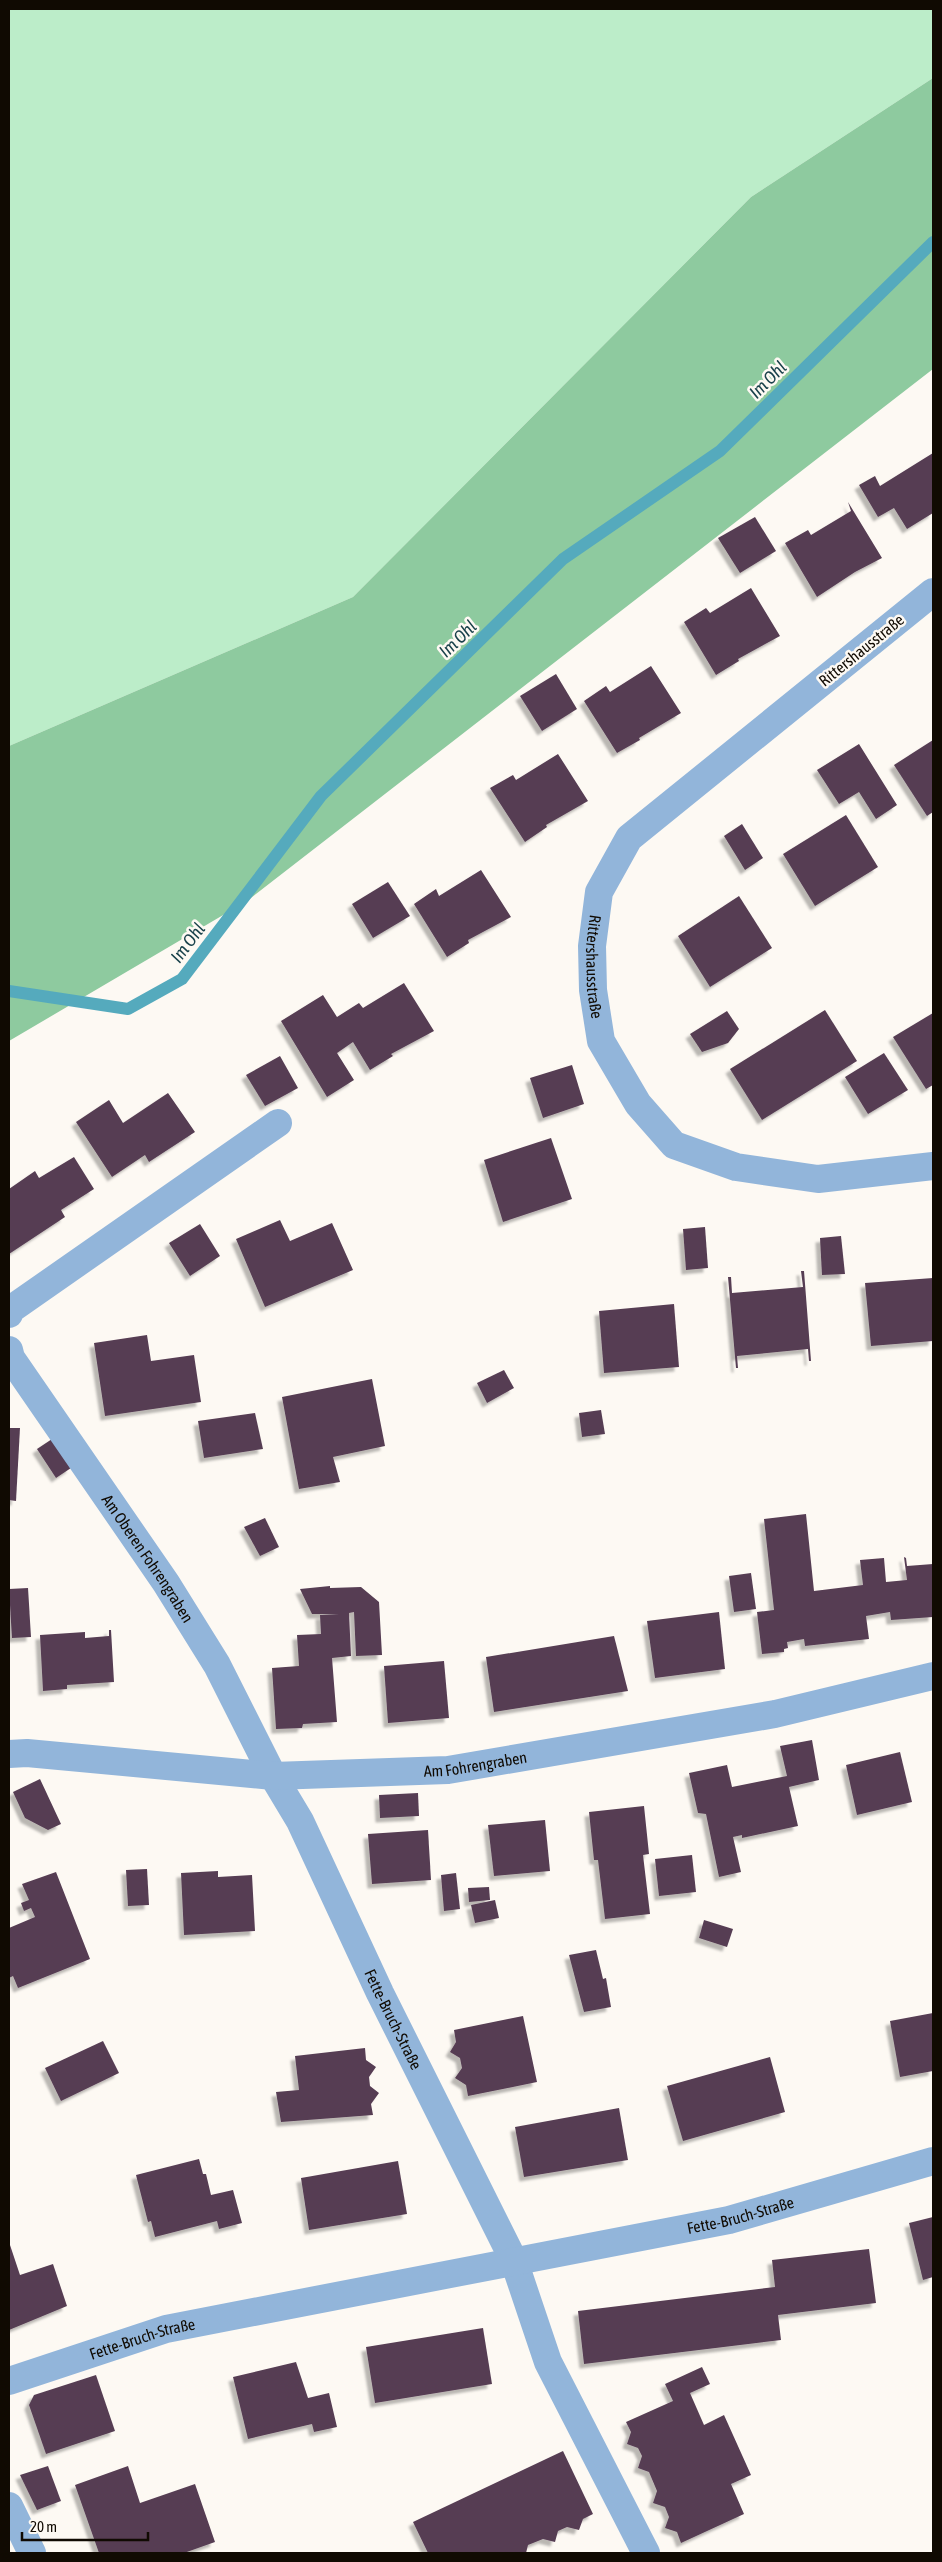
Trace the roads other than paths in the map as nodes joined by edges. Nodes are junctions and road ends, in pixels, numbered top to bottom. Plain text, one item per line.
1 (933, 592) edge
2 (278, 1123) dead end
3 (933, 1166) edge
4 (9, 1314) edge
5 (9, 1350) edge
6 (933, 1676) edge
7 (9, 1754) edge
8 (273, 1776) junction
9 (933, 2161) edge
10 (514, 2261) junction
11 (9, 2381) edge
12 (9, 2506) edge
13 (32, 2553) edge
14 (646, 2553) edge

1 - 3 street, Rittershausstraße
2 - 4 street
5 - 8 street, Am Oberen Fohrengraben
6 - 8 street, Am Fohrengraben
7 - 8 street, Am Fohrengraben
8 - 10 street, Fette-Bruch-Straße
9 - 10 street, Fette-Bruch-Straße
10 - 11 street, Fette-Bruch-Straße
10 - 14 street, Fette-Bruch-Straße
12 - 13 street

